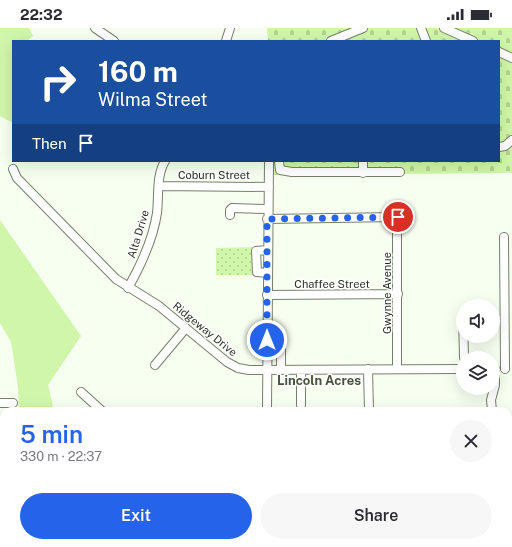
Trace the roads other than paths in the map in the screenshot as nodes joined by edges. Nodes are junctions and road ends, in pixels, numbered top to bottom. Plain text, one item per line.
1 (95, 28) edge
2 (230, 28) edge
3 (363, 28) edge
4 (421, 28) edge
5 (444, 28) edge
6 (113, 40) edge
7 (226, 40) edge
8 (334, 40) edge
9 (426, 40) edge
10 (471, 40) edge
11 (500, 52) edge
12 (512, 58) edge
13 (512, 140) edge
14 (500, 147) edge
15 (165, 162) edge
16 (269, 162) edge
17 (279, 162) edge
18 (363, 162) edge
19 (13, 169) dead end
20 (400, 172) dead end
21 (363, 173) junction
22 (159, 186) junction
23 (269, 187) junction
24 (267, 209) junction
25 (230, 215) dead end
26 (267, 219) junction
27 (504, 238) dead end
28 (128, 288) junction
29 (398, 294) junction
30 (267, 295) junction
31 (186, 328) junction
32 (281, 341) dead end
33 (156, 365) dead end
34 (368, 369) junction
35 (397, 369) junction
36 (456, 369) edge
37 (508, 369) edge
38 (267, 370) junction
39 (281, 370) junction
40 (301, 370) junction
41 (81, 392) dead end
42 (492, 395) edge
43 (0, 403) edge
44 (13, 403) dead end
45 (301, 405) dead end
46 (98, 407) edge
47 (267, 407) edge
48 (369, 407) edge
49 (492, 407) edge

1 - 6 street
2 - 7 street
3 - 8 street
4 - 9 street
5 - 10 street
11 - 12 street
13 - 14 street
15 - 22 street, Alta Drive
16 - 23 street
17 - 21 street
18 - 21 street
19 - 28 street, Ridgeway Drive
20 - 21 street
22 - 23 street, Coburn Street
22 - 28 street, Alta Drive
23 - 24 street
24 - 25 street
24 - 26 street
26 - 29 street, Gwynne Avenue
26 - 30 street
27 - 37 street
28 - 31 street, Ridgeway Drive
29 - 30 street, Chaffee Street
29 - 35 street, Gwynne Avenue
30 - 38 street
31 - 33 street
31 - 38 street, Ridgeway Drive
32 - 39 street
34 - 35 street, Ridgeway Drive
34 - 40 street, Ridgeway Drive
34 - 48 street
35 - 36 street, Ridgeway Drive
38 - 39 street, Ridgeway Drive
38 - 47 street
39 - 40 street, Ridgeway Drive
40 - 45 street
41 - 46 street
42 - 49 street
43 - 44 street

